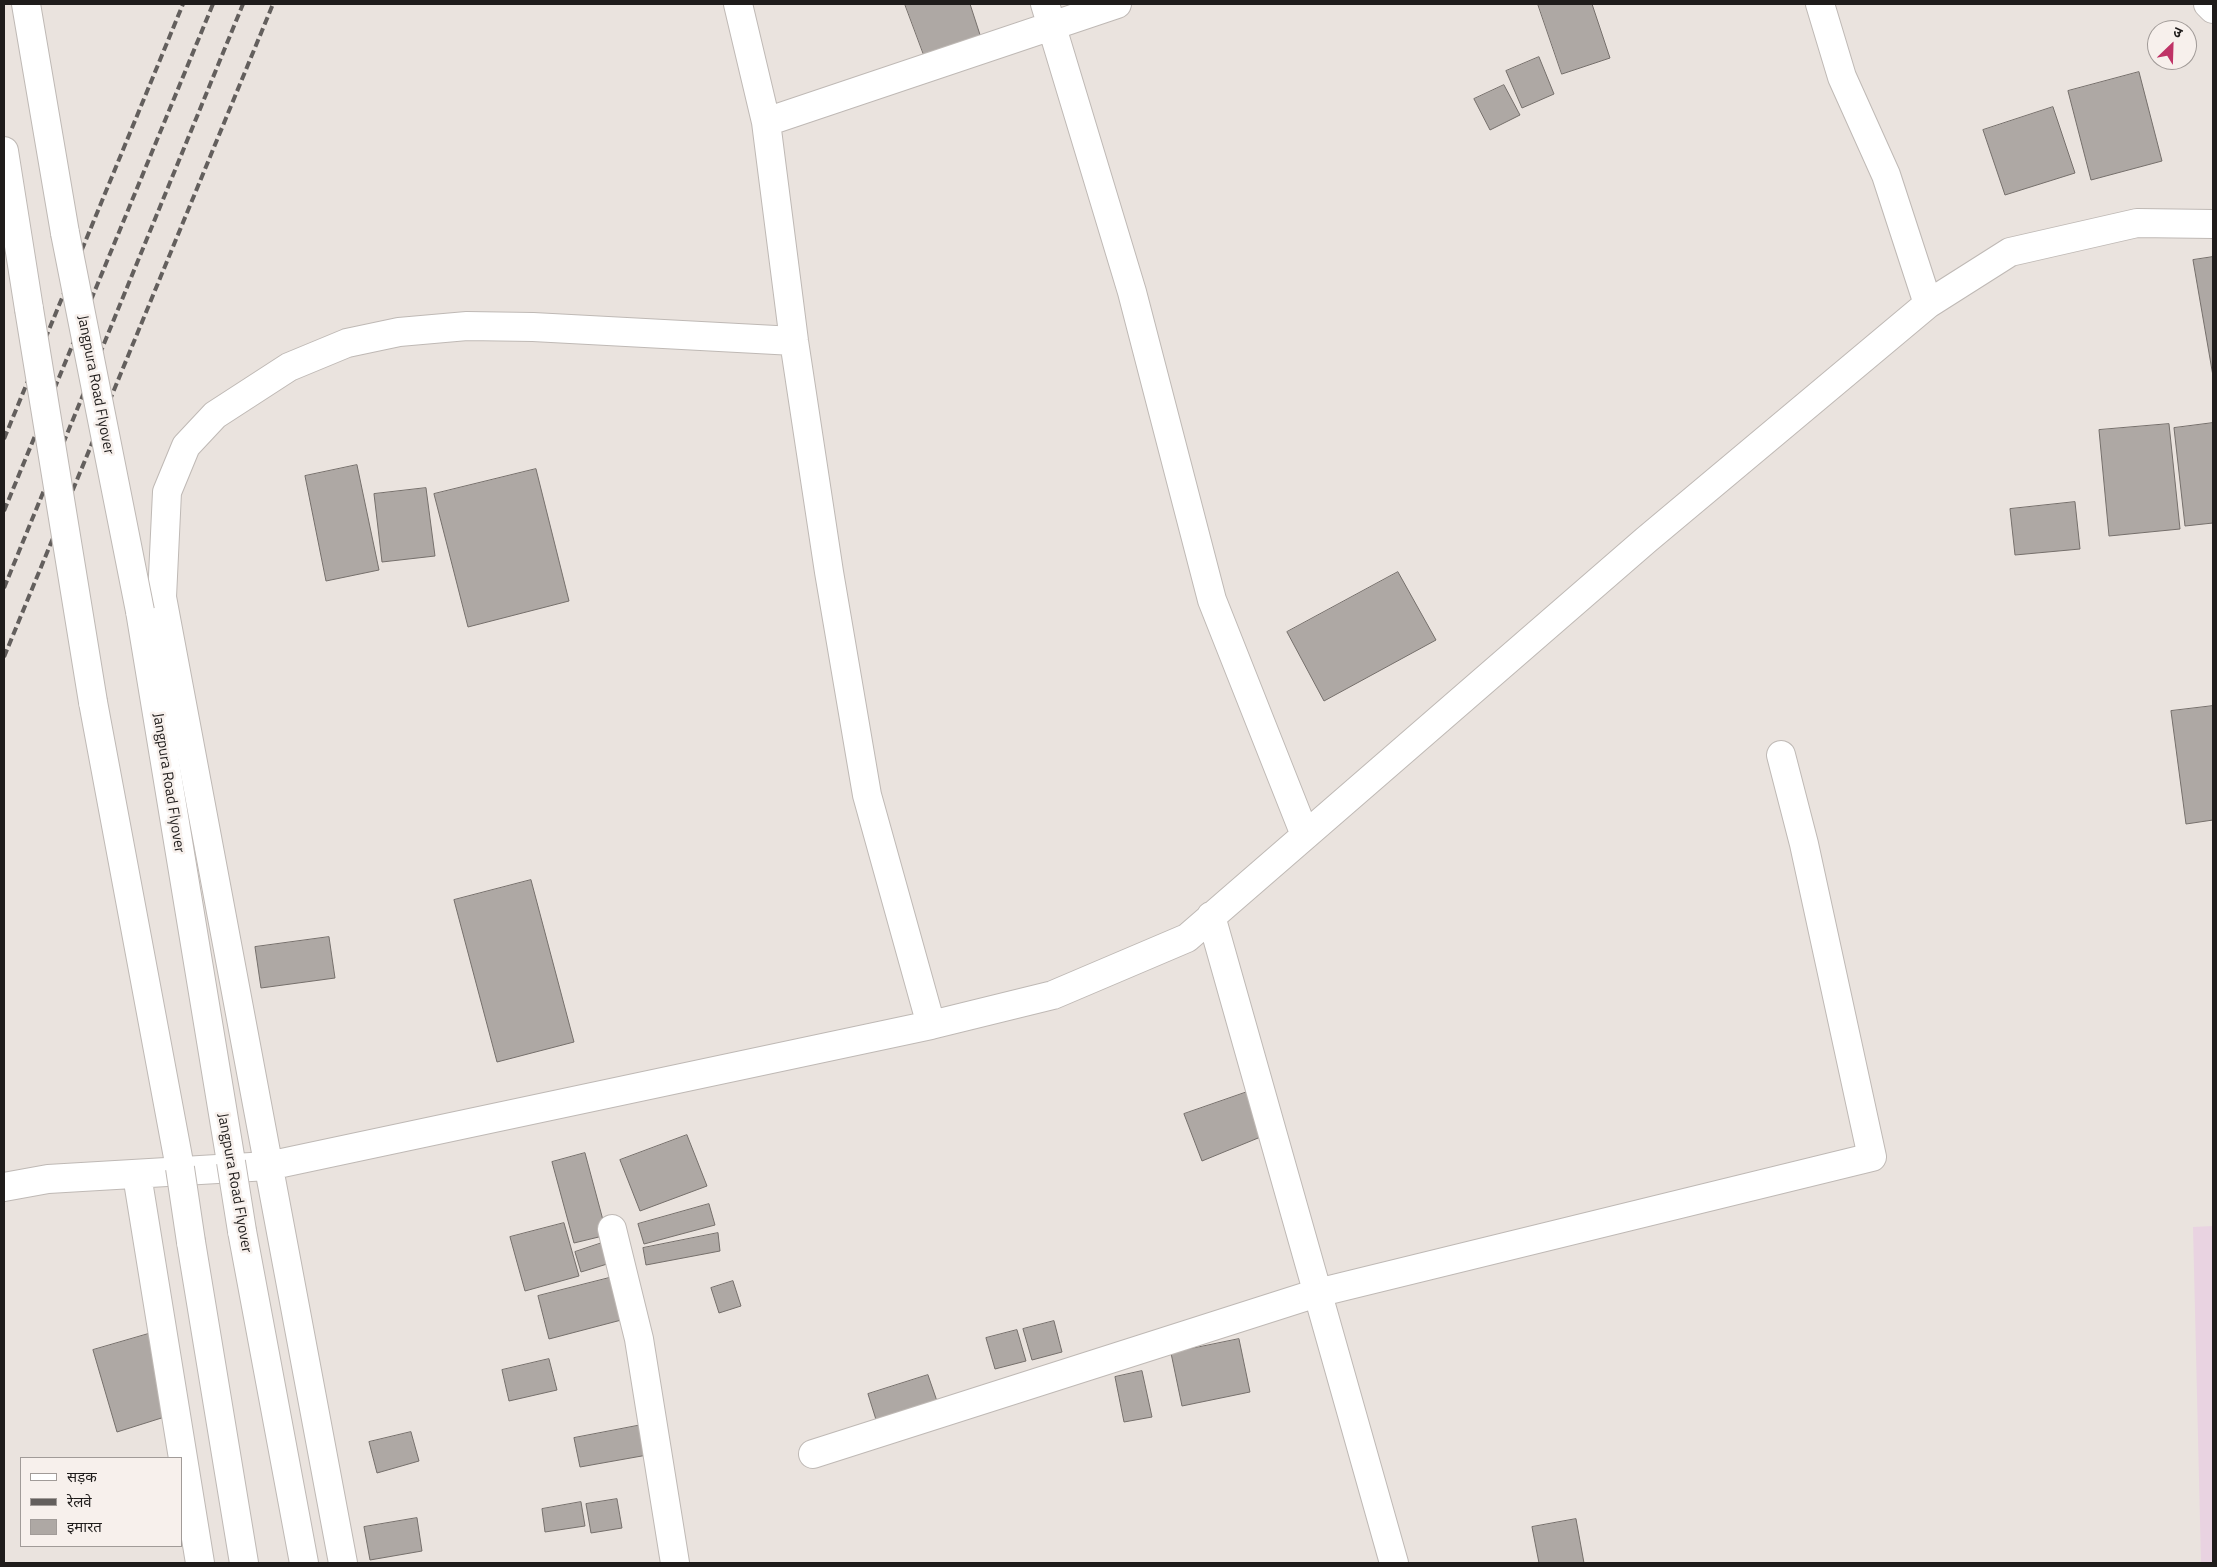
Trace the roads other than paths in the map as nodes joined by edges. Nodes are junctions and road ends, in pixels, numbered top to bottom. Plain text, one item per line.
1 (26, 4) edge
2 (738, 4) edge
3 (1117, 4) edge
4 (1820, 4) edge
5 (2208, 4) edge
6 (2213, 9) edge
7 (1049, 15) edge
8 (766, 122) junction
9 (4, 151) edge
10 (2213, 224) edge
11 (1928, 304) junction
12 (794, 341) junction
13 (1781, 755) dead end
14 (1306, 835) junction
15 (1211, 916) junction
16 (931, 1025) junction
17 (268, 1166) junction
18 (137, 1175) junction
19 (4, 1187) edge
20 (612, 1229) dead end
21 (1317, 1293) junction
22 (813, 1454) dead end
23 (200, 1563) edge
24 (244, 1563) edge
25 (304, 1563) edge
26 (343, 1563) edge
27 (675, 1563) edge
28 (1394, 1563) edge

1 - 25 street, Jangpura Road Flyover, bridge
2 - 8 street
3 - 7 street
4 - 11 street
5 - 6 street
7 - 8 street
7 - 14 street
8 - 12 street
9 - 24 street, bridge
10 - 11 street
11 - 14 street
12 - 16 street
12 - 17 street
13 - 21 street
14 - 15 street
15 - 16 street
15 - 21 street
16 - 17 street
17 - 18 street
17 - 26 street
18 - 19 street
18 - 23 street
20 - 27 street
21 - 22 street
21 - 28 street

